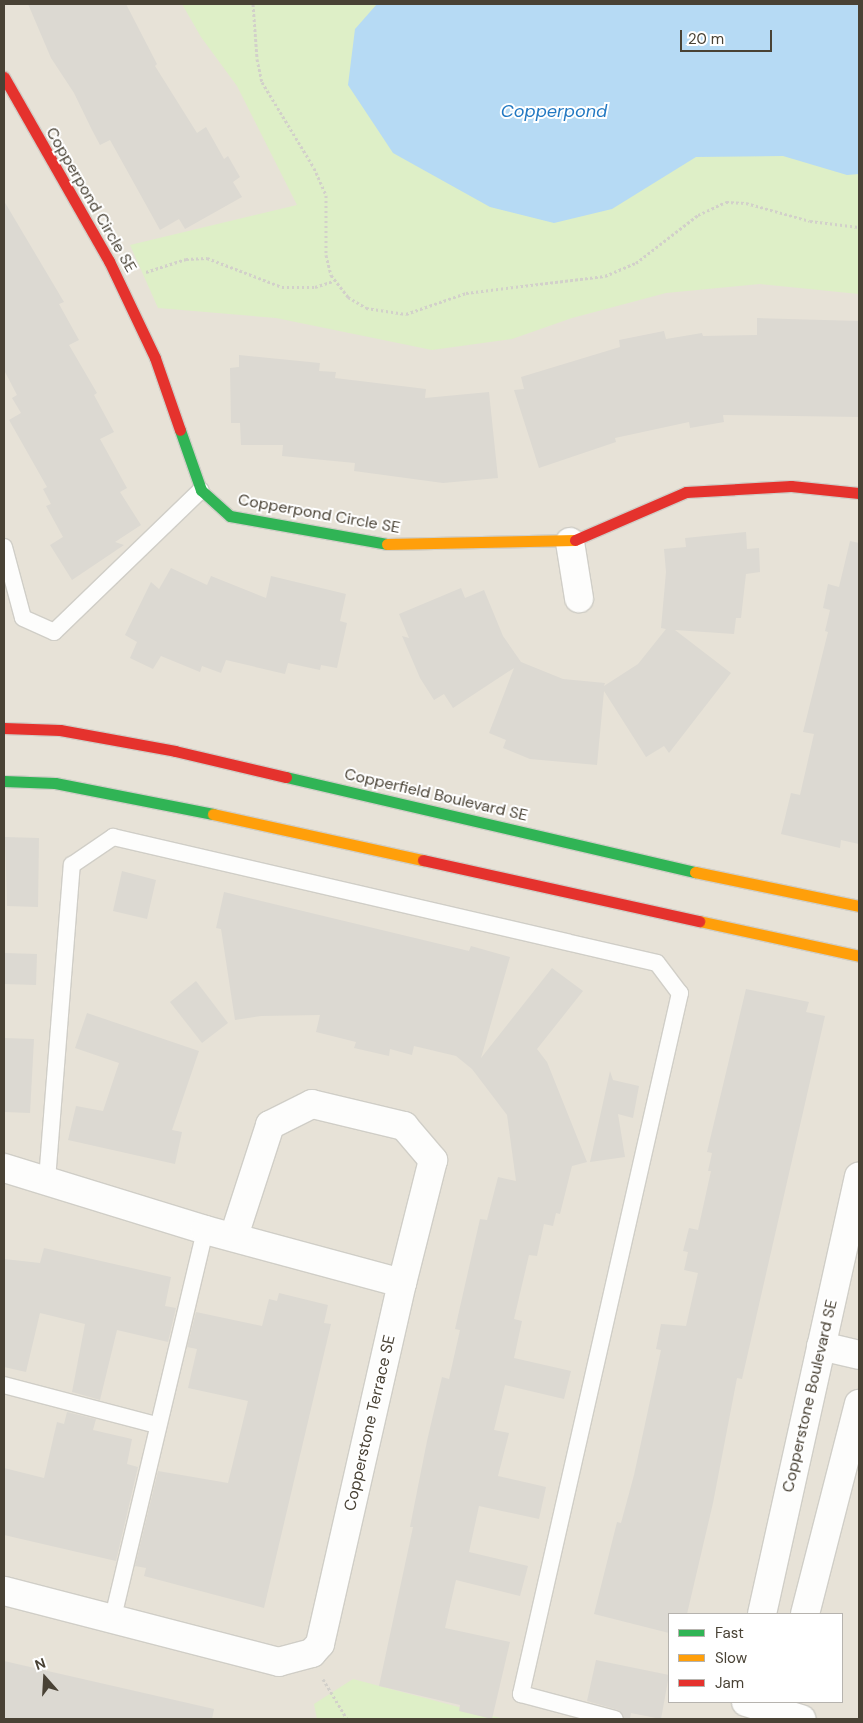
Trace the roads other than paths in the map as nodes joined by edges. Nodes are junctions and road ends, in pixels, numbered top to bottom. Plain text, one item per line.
1 (4, 77) edge
2 (201, 490) junction
3 (859, 493) edge
4 (570, 542) junction
5 (4, 547) edge
6 (579, 598) dead end
7 (4, 728) edge
8 (4, 781) edge
9 (859, 906) edge
10 (859, 956) edge
11 (4, 1168) edge
12 (859, 1177) edge
13 (47, 1180) junction
14 (205, 1230) junction
15 (234, 1236) junction
16 (402, 1283) junction
17 (821, 1346) junction
18 (859, 1355) edge
19 (4, 1385) edge
20 (859, 1404) edge
21 (157, 1426) junction
22 (4, 1591) edge
23 (762, 1613) edge
24 (805, 1613) edge
25 (114, 1617) junction
26 (742, 1703) edge
27 (750, 1703) edge
28 (785, 1713) edge
29 (615, 1719) edge
30 (737, 1719) edge

1 - 2 street, Copperpond Circle SE
2 - 4 street, Copperpond Circle SE
2 - 5 lane
3 - 4 street, Copperpond Circle SE
4 - 6 street
7 - 9 street, Copperfield Boulevard SE
8 - 10 street
11 - 13 street
12 - 17 street, Copperstone Boulevard SE
13 - 14 street
13 - 29 lane
14 - 15 street
14 - 21 lane
15 - 16 street
15 - 16 street, Copperstone Terrace SE
16 - 25 street, Copperstone Terrace SE
17 - 18 street
17 - 23 street, Copperstone Boulevard SE
19 - 21 lane
20 - 24 street
21 - 25 lane
22 - 25 street
26 - 30 street
27 - 28 street

